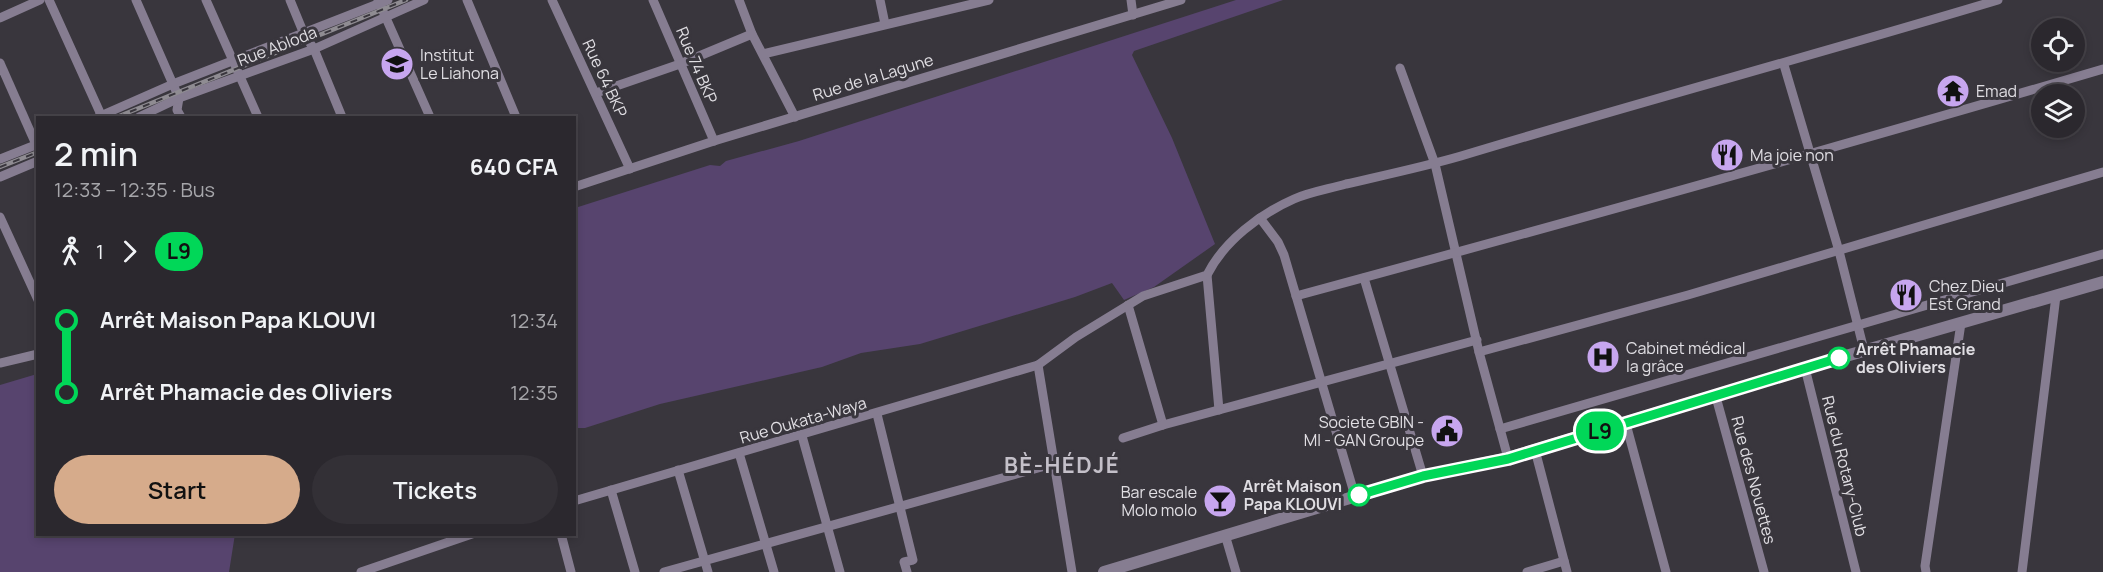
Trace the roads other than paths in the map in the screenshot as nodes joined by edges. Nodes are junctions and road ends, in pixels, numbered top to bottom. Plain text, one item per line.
1 (40, 0) edge
2 (49, 0) edge
3 (136, 0) edge
4 (206, 0) edge
5 (290, 0) edge
6 (424, 0) edge
7 (467, 0) edge
8 (552, 0) edge
9 (654, 0) edge
10 (739, 0) edge
11 (880, 0) edge
12 (989, 0) edge
13 (1131, 0) edge
14 (1181, 0) edge
15 (1998, 0) edge
16 (382, 1) edge
17 (1133, 15) junction
18 (386, 17) junction
19 (0, 18) edge
20 (885, 24) junction
21 (304, 34) junction
22 (752, 34) junction
23 (314, 49) junction
24 (763, 54) junction
25 (234, 62) junction
26 (0, 63) edge
27 (680, 64) junction
28 (1784, 64) junction
29 (1400, 68) dead end
30 (2103, 69) edge
31 (240, 76) junction
32 (173, 84) junction
33 (596, 93) junction
34 (179, 98) junction
35 (100, 116) edge
36 (102, 116) edge
37 (141, 116) edge
38 (180, 116) edge
39 (258, 116) edge
40 (342, 116) edge
41 (430, 116) edge
42 (516, 116) edge
43 (795, 117) junction
44 (714, 141) junction
45 (36, 146) edge
46 (1811, 155) junction
47 (0, 159) edge
48 (36, 162) edge
49 (1435, 164) junction
50 (630, 169) junction
51 (2103, 172) edge
52 (0, 177) edge
53 (576, 186) edge
54 (0, 217) edge
55 (1260, 218) junction
56 (1839, 251) junction
57 (1457, 254) junction
58 (2103, 254) edge
59 (1207, 275) junction
60 (1364, 278) junction
61 (2103, 282) edge
62 (36, 296) edge
63 (1296, 296) junction
64 (2056, 296) junction
65 (1128, 305) junction
66 (1960, 323) junction
67 (1858, 324) junction
68 (1477, 340) junction
69 (1864, 350) junction
70 (1479, 352) junction
71 (36, 354) edge
72 (0, 363) edge
73 (1389, 364) junction
74 (1038, 365) junction
75 (1805, 368) junction
76 (1320, 383) junction
77 (1716, 397) junction
78 (1219, 410) junction
79 (877, 414) junction
80 (1626, 424) junction
81 (1163, 425) junction
82 (1500, 429) junction
83 (802, 436) junction
84 (1123, 438) dead end
85 (1535, 450) junction
86 (739, 453) junction
87 (1508, 459) junction
88 (1056, 463) junction
89 (678, 470) junction
90 (1423, 476) junction
91 (611, 490) junction
92 (1355, 496) junction
93 (576, 500) edge
94 (899, 506) junction
95 (828, 526) junction
96 (466, 536) edge
97 (562, 536) edge
98 (1226, 538) junction
99 (766, 544) junction
100 (705, 561) junction
101 (1564, 561) junction
102 (361, 572) edge
103 (571, 572) edge
104 (635, 572) edge
105 (664, 572) edge
106 (708, 572) edge
107 (774, 572) edge
108 (840, 572) edge
109 (907, 572) edge
110 (1072, 572) edge
111 (1104, 572) edge
112 (1236, 572) edge
113 (1527, 572) edge
114 (1567, 572) edge
115 (1666, 572) edge
116 (1764, 572) edge
117 (1856, 572) edge
118 (1926, 572) edge
119 (2022, 572) edge

1 - 19 street
2 - 35 street
3 - 32 street
4 - 25 street
5 - 21 street
6 - 18 street, Rue Abloda
7 - 42 street
8 - 33 street, Rue 64 BKP
9 - 27 street, Rue 74 BKP
10 - 22 street
11 - 20 street
12 - 20 street
13 - 17 street
14 - 17 street, Rue de la Lagune
15 - 28 street
16 - 18 street
16 - 21 street
17 - 43 street, Rue de la Lagune
18 - 23 street, Rue Abloda
18 - 41 street
20 - 24 street
21 - 23 street
21 - 25 street
22 - 24 street
22 - 27 street
23 - 31 street, Rue Abloda
23 - 40 street
24 - 43 street
25 - 31 street
25 - 32 street
26 - 45 street
27 - 33 street
27 - 44 street, Rue 74 BKP
28 - 46 street
28 - 49 street
29 - 49 street
30 - 46 street
31 - 34 street, Rue Abloda
31 - 39 street
32 - 34 street
32 - 36 street
33 - 50 street, Rue 64 BKP
34 - 37 street, Rue Abloda
34 - 38 street
43 - 44 street, Rue de la Lagune
44 - 50 street, Rue de la Lagune
45 - 47 street
46 - 56 street
46 - 57 street
48 - 52 street
49 - 55 street
49 - 57 street
50 - 53 street, Rue de la Lagune
51 - 56 street
54 - 62 street
55 - 59 street
55 - 63 street
56 - 67 street
56 - 70 street
57 - 60 street
57 - 68 street
58 - 67 street
59 - 65 street, Rue Oukata-Waya
59 - 78 street
60 - 63 street
60 - 73 street
61 - 64 street
63 - 76 street
64 - 66 street
64 - 119 street
65 - 74 street, Rue Oukata-Waya
65 - 81 street
66 - 69 street
66 - 118 street
67 - 69 street
67 - 82 street
68 - 70 street
68 - 73 street
69 - 75 street
70 - 82 street
71 - 72 street
73 - 76 street
73 - 90 street
74 - 79 street, Rue Oukata-Waya
74 - 88 street
75 - 77 street
75 - 117 street, Rue du Rotary-Club
76 - 78 street
76 - 92 street
77 - 80 street
77 - 116 street, Rue des Nouettes
78 - 81 street
79 - 83 street, Rue Oukata-Waya
79 - 94 street
80 - 85 street
80 - 115 street
81 - 84 street
82 - 87 street
83 - 86 street, Rue Oukata-Waya
83 - 95 street
85 - 87 street
85 - 101 street
86 - 89 street, Rue Oukata-Waya
86 - 99 street
87 - 90 street
88 - 94 street
88 - 110 street
89 - 91 street, Rue Oukata-Waya
89 - 100 street
90 - 92 street
91 - 93 street, Rue Oukata-Waya
91 - 104 street
92 - 98 street
94 - 95 street
94 - 109 street
95 - 99 street
95 - 108 street
96 - 102 street
97 - 103 street
98 - 111 street
98 - 112 street
99 - 100 street
99 - 107 street
100 - 105 street
100 - 106 street
101 - 113 street
101 - 114 street

